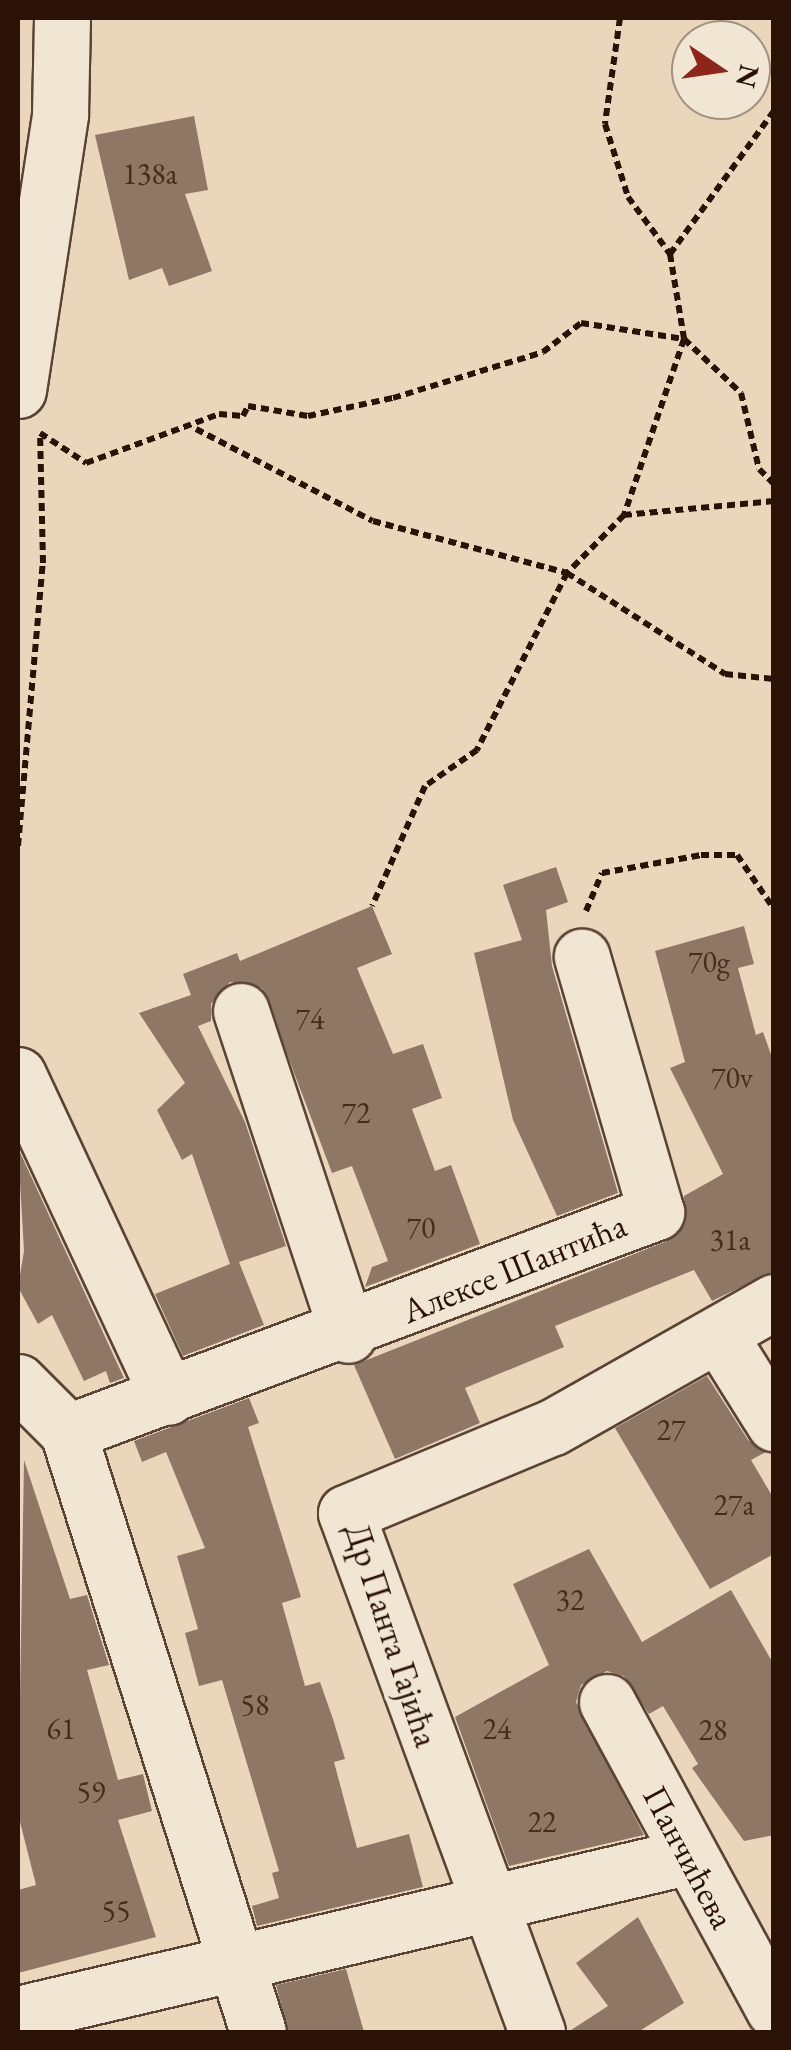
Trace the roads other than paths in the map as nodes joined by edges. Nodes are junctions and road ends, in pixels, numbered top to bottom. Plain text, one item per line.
1 (62, 18) edge
2 (26, 402) edge
3 (582, 956) road end
4 (241, 1011) dead end
5 (18, 1075) edge
6 (774, 1302) edge
7 (348, 1334) junction
8 (720, 1337) junction
9 (18, 1382) edge
10 (168, 1397) junction
11 (774, 1424) edge
12 (68, 1432) junction
13 (607, 1702) dead end
14 (686, 1857) junction
15 (485, 1910) junction
16 (236, 1968) junction
17 (774, 2010) edge
18 (18, 2014) edge
19 (258, 2032) edge
20 (537, 2032) edge

1 - 2 street
3 - 7 street, Алексе Шантића
4 - 7 street
5 - 10 street
6 - 8 street
7 - 10 street, Алексе Шантића
8 - 11 street
8 - 15 street, Др Панта Гајића
9 - 12 street
10 - 12 street, Алексе Шантића
12 - 16 street
13 - 14 street, Панчићева
14 - 15 street
14 - 17 street, Панчићева
15 - 16 street
15 - 20 street, Др Панта Гајића
16 - 18 street
16 - 19 street

